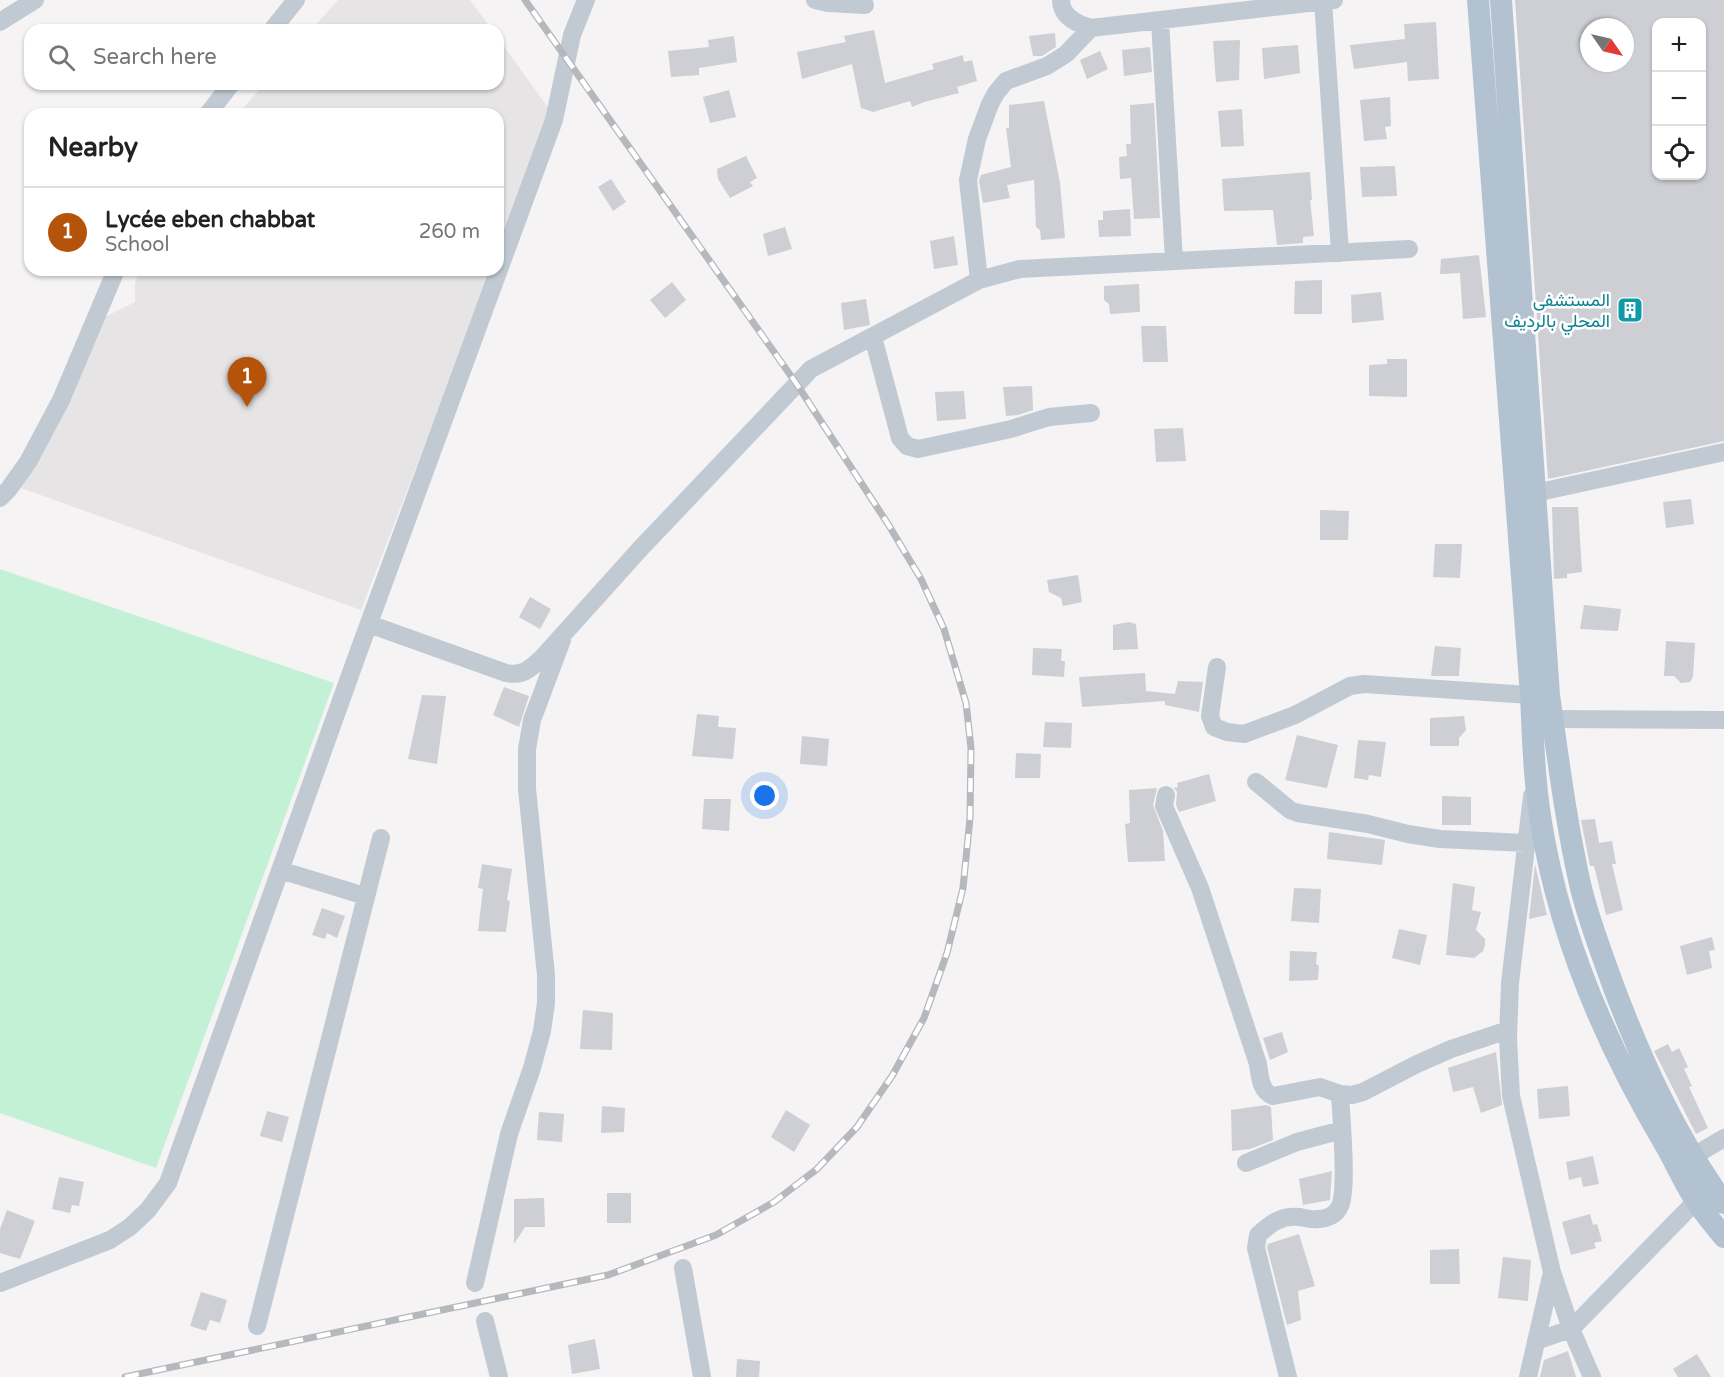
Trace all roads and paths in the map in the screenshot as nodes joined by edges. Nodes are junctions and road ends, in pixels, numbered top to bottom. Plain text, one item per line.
1 (35, 0) edge
2 (296, 0) edge
3 (585, 0) edge
4 (815, 0) edge
5 (1061, 0) edge
6 (1329, 0) edge
7 (1479, 0) edge
8 (1501, 0) edge
9 (865, 5) dead end
10 (1160, 21) junction
11 (0, 22) edge
12 (277, 24) edge
13 (1091, 28) junction
14 (226, 90) edge
15 (212, 108) edge
16 (1410, 249) dead end
17 (1340, 253) junction
18 (504, 256) edge
19 (1174, 260) junction
20 (113, 276) edge
21 (497, 276) edge
22 (979, 280) junction
23 (873, 337) junction
24 (1091, 413) dead end
25 (1724, 452) edge
26 (1526, 493) junction
27 (0, 498) edge
28 (369, 624) junction
29 (566, 630) junction
30 (1217, 667) dead end
31 (1531, 695) junction
32 (1553, 719) junction
33 (1724, 720) edge
34 (1535, 777) junction
35 (1256, 783) dead end
36 (1166, 795) dead end
37 (381, 838) dead end
38 (1527, 843) junction
39 (280, 870) junction
40 (365, 896) junction
41 (1508, 1030) junction
42 (1340, 1094) junction
43 (1342, 1130) junction
44 (1724, 1138) edge
45 (1692, 1157) junction
46 (1246, 1163) dead end
47 (1711, 1198) edge
48 (1724, 1237) edge
49 (683, 1268) dead end
50 (1552, 1272) junction
51 (0, 1283) edge
52 (476, 1283) dead end
53 (485, 1321) dead end
54 (257, 1326) dead end
55 (1571, 1329) junction
56 (1536, 1341) junction
57 (499, 1377) edge
58 (702, 1377) edge
59 (1288, 1377) edge
60 (1528, 1377) edge
61 (1592, 1377) edge

1 - 11 street
2 - 12 street
3 - 18 street
4 - 9 street
5 - 13 street
6 - 10 street
6 - 17 street
7 - 26 main road
8 - 26 main road
10 - 13 street
10 - 19 street
13 - 22 street
14 - 15 street
16 - 17 street
17 - 19 street
19 - 22 street
20 - 27 street
21 - 28 street
22 - 23 street
23 - 24 street
23 - 29 street
25 - 26 street
26 - 31 main road
26 - 32 main road
28 - 29 street
28 - 39 street
29 - 52 street
30 - 31 street
31 - 34 main road
32 - 33 street
32 - 45 main road
34 - 38 street
34 - 47 main road
35 - 38 street
36 - 42 street
37 - 40 street
38 - 41 street
39 - 40 street
39 - 51 street
40 - 54 street
41 - 42 street
41 - 50 street
42 - 43 street
43 - 46 street
43 - 59 street
44 - 45 street
45 - 47 main road
47 - 48 main road
47 - 55 street
49 - 58 street
50 - 55 street
50 - 56 street
53 - 57 street
55 - 56 street
55 - 61 street
56 - 60 street

